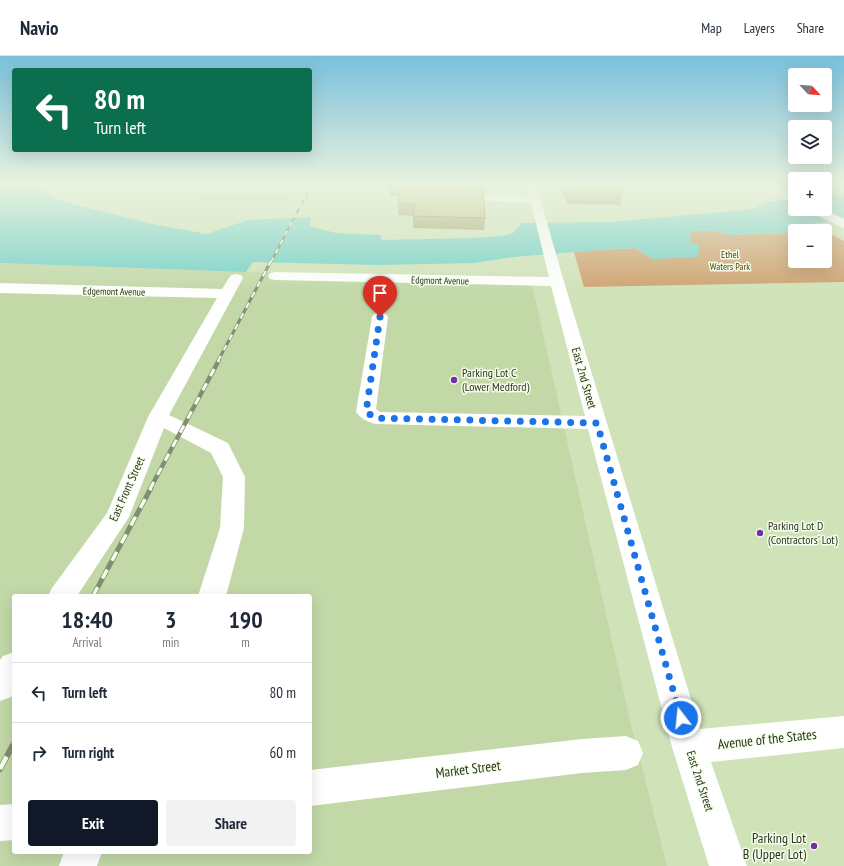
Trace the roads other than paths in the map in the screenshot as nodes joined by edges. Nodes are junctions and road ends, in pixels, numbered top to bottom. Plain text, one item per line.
1 (542, 222) edge
2 (275, 276) dead end
3 (557, 282) junction
4 (232, 286) joint
5 (0, 288) edge
6 (380, 317) dead end
7 (158, 417) junction
8 (597, 423) junction
9 (63, 594) edge
10 (213, 594) edge
11 (12, 669) edge
12 (0, 686) edge
13 (844, 732) edge
14 (689, 747) junction
15 (626, 752) dead end
16 (312, 788) edge
17 (12, 822) edge
18 (0, 823) edge
19 (82, 854) edge
20 (78, 866) edge
21 (728, 866) edge

1 - 3 street, East 2nd Street
2 - 3 street, Edgmont Avenue
3 - 8 street, East 2nd Street
4 - 5 street, Edgemont Avenue
4 - 7 street, East Front Street
6 - 8 street
7 - 9 street, East Front Street
7 - 10 street
8 - 14 street, East 2nd Street
11 - 12 street
13 - 14 street, Avenue of the States
14 - 21 street, East 2nd Street
15 - 16 street, Market Street
17 - 18 street
19 - 20 street

